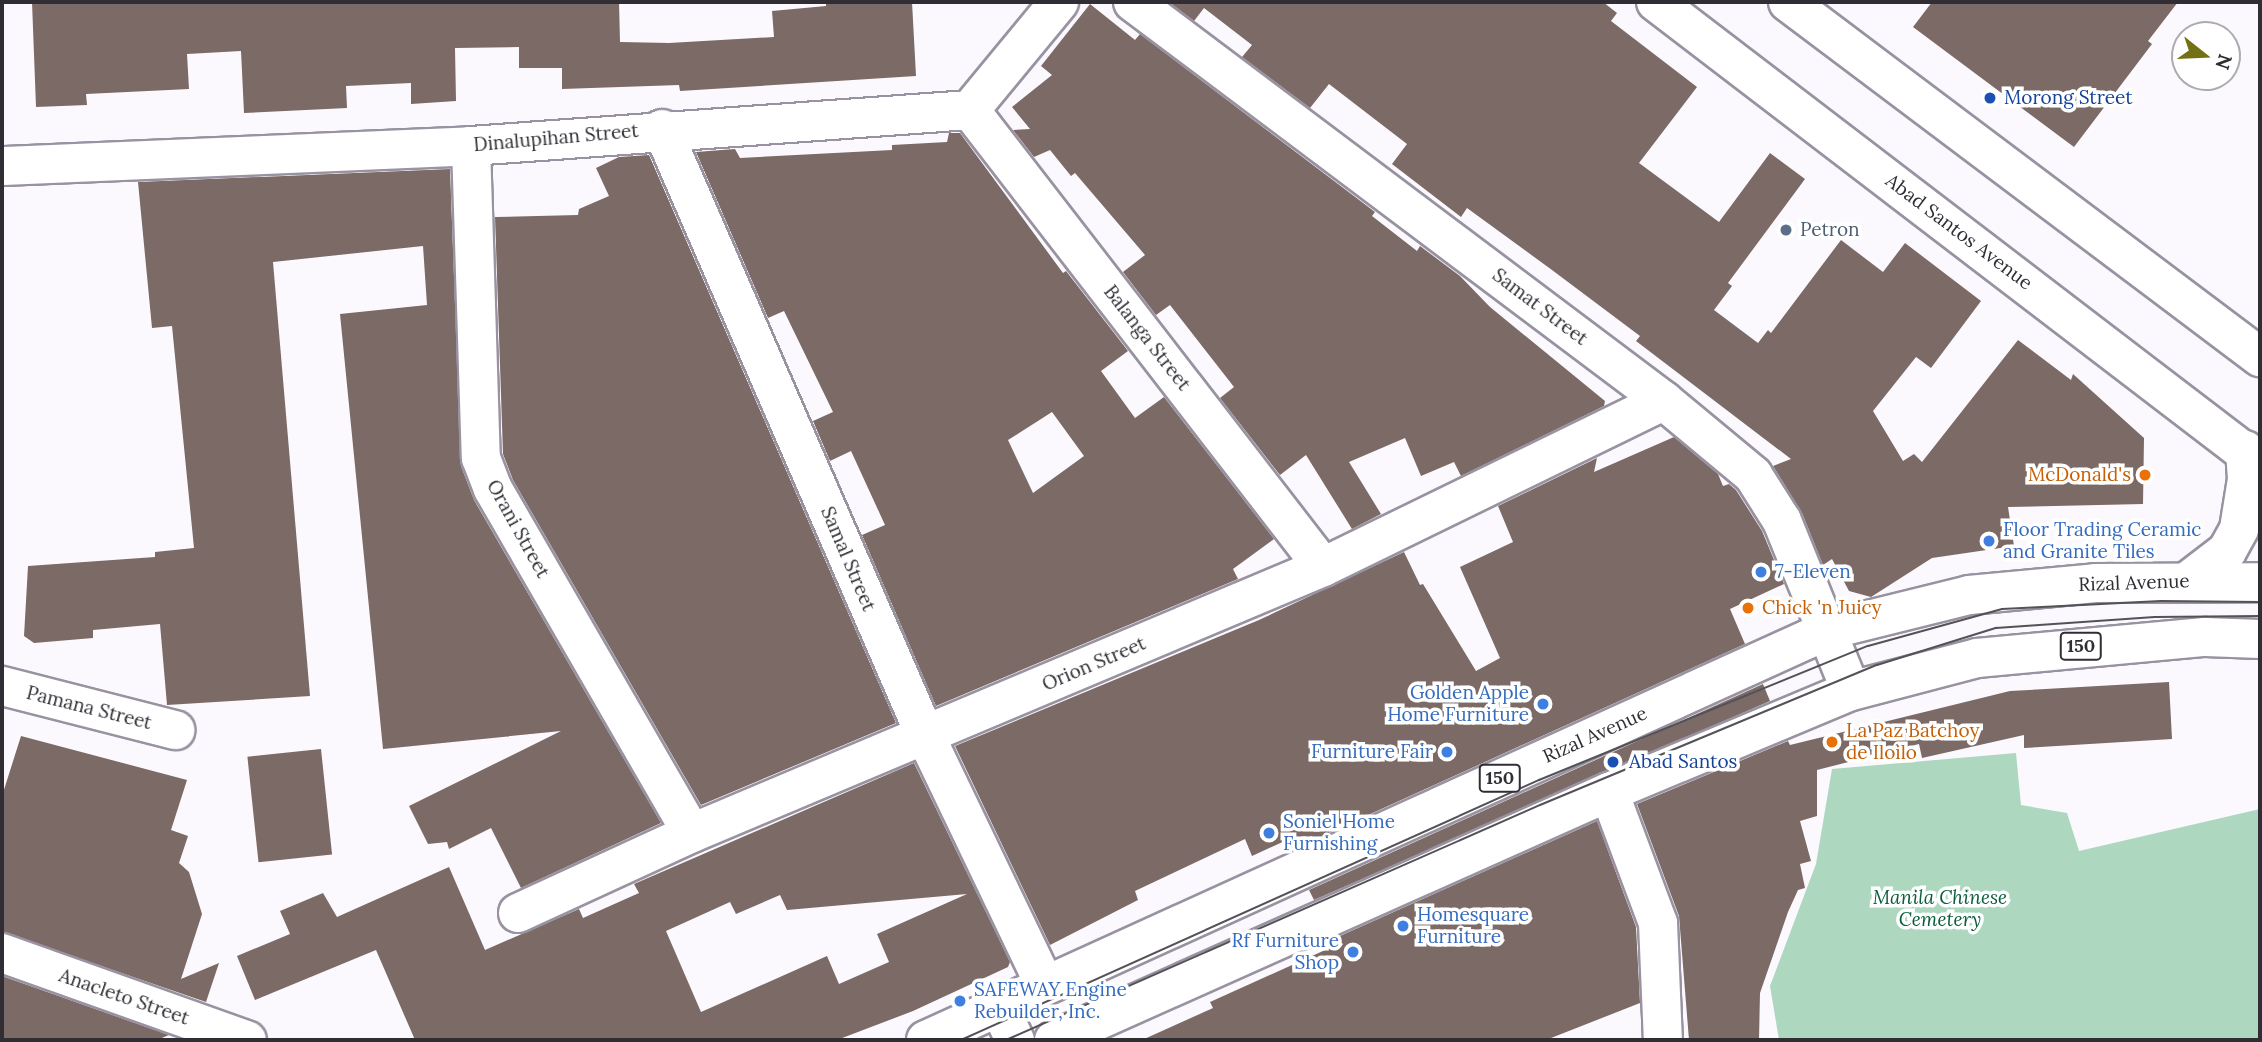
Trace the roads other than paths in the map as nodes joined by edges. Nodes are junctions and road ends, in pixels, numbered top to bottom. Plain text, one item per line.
1 (1059, 2) edge
2 (1133, 2) edge
3 (1788, 2) edge
4 (1673, 7) edge
5 (970, 110) junction
6 (662, 129) junction
7 (471, 146) junction
8 (2, 166) edge
9 (2260, 357) edge
10 (1664, 401) junction
11 (2253, 457) edge
12 (1324, 567) junction
13 (2189, 580) junction
14 (2260, 582) edge
15 (1828, 630) junction
16 (2260, 639) edge
17 (2, 686) edge
18 (1851, 691) junction
19 (175, 730) dead end
20 (925, 735) junction
21 (1609, 792) junction
22 (692, 833) junction
23 (518, 913) dead end
24 (2, 953) edge
25 (1045, 985) junction
26 (999, 1006) junction
27 (247, 1040) edge
28 (926, 1040) edge
29 (1015, 1040) edge
30 (1054, 1040) edge
31 (1663, 1040) edge

1 - 5 street
2 - 10 street, Samat Street
3 - 9 street
4 - 11 street, Abad Santos Avenue
5 - 6 street, Dinalupihan Street
5 - 12 street, Balanga Street
6 - 7 street, Dinalupihan Street
6 - 20 street, Samal Street
7 - 8 street, Dinalupihan Street
7 - 22 street, Orani Street
10 - 12 street, Orion Street
10 - 15 street, Samat Street
11 - 13 street
12 - 20 street, Orion Street
13 - 14 street, Rizal Avenue / 150
13 - 15 street, Rizal Avenue / 150
15 - 18 street, Samat Street
15 - 25 street, Rizal Avenue / 150
16 - 18 street, 150
17 - 19 street, Pamana Street
18 - 21 street, 150
20 - 22 street, Orion Street
20 - 25 street, Samal Street
21 - 30 street, 150
21 - 31 street
22 - 23 street, Orion Street
24 - 27 street, Anacleto Street
25 - 26 street, Rizal Avenue / 150
26 - 28 street, Rizal Avenue / 150
26 - 29 street

